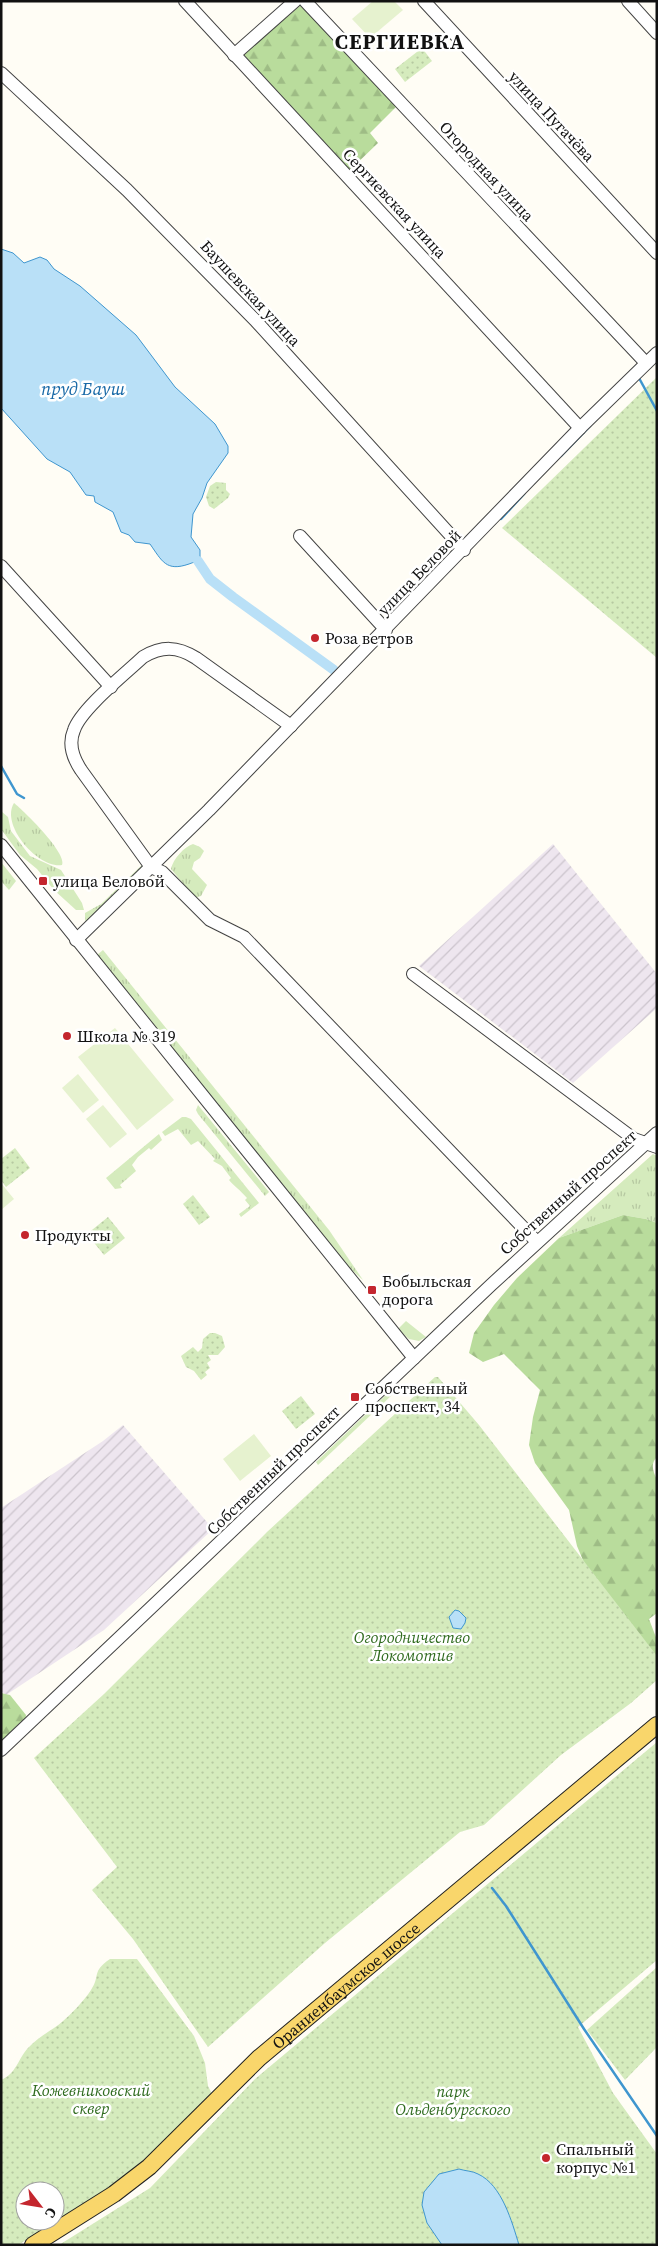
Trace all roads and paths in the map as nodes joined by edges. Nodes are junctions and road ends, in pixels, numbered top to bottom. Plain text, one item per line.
1 (185, 1) edge
2 (295, 1) edge
3 (305, 1) edge
4 (424, 1) edge
5 (628, 1) edge
6 (657, 33) edge
7 (234, 55) junction
8 (1, 72) edge
9 (657, 253) edge
10 (657, 352) edge
11 (646, 363) junction
12 (580, 428) junction
13 (300, 536) dead end
14 (464, 550) junction
15 (1, 566) edge
16 (386, 630) junction
17 (111, 687) junction
18 (291, 726) junction
19 (1, 845) edge
20 (152, 867) junction
21 (76, 940) junction
22 (413, 974) dead end
23 (657, 1134) edge
24 (651, 1145) edge
25 (537, 1242) junction
26 (414, 1358) junction
27 (657, 1725) edge
28 (1, 1750) edge
29 (34, 2245) edge

1 - 7 street, Сергиевская улица
2 - 7 street
3 - 11 street, Огородная улица
4 - 9 street, улица Пугачёва
5 - 6 street
7 - 12 street, Сергиевская улица
8 - 14 street, Баушевская улица
10 - 11 street, улица Беловой
11 - 12 street, улица Беловой
12 - 14 street, улица Беловой
13 - 16 street
14 - 16 street, улица Беловой
15 - 17 street
16 - 18 street, улица Беловой
17 - 18 street
17 - 20 street
18 - 20 street, улица Беловой
19 - 21 street
20 - 21 street, улица Беловой
20 - 25 street
21 - 26 street
22 - 24 street
23 - 24 street, Собственный проспект
24 - 25 street, Собственный проспект
25 - 26 street, Собственный проспект
26 - 28 street, Собственный проспект
27 - 29 main road, Ораниенбаумское шоссе

